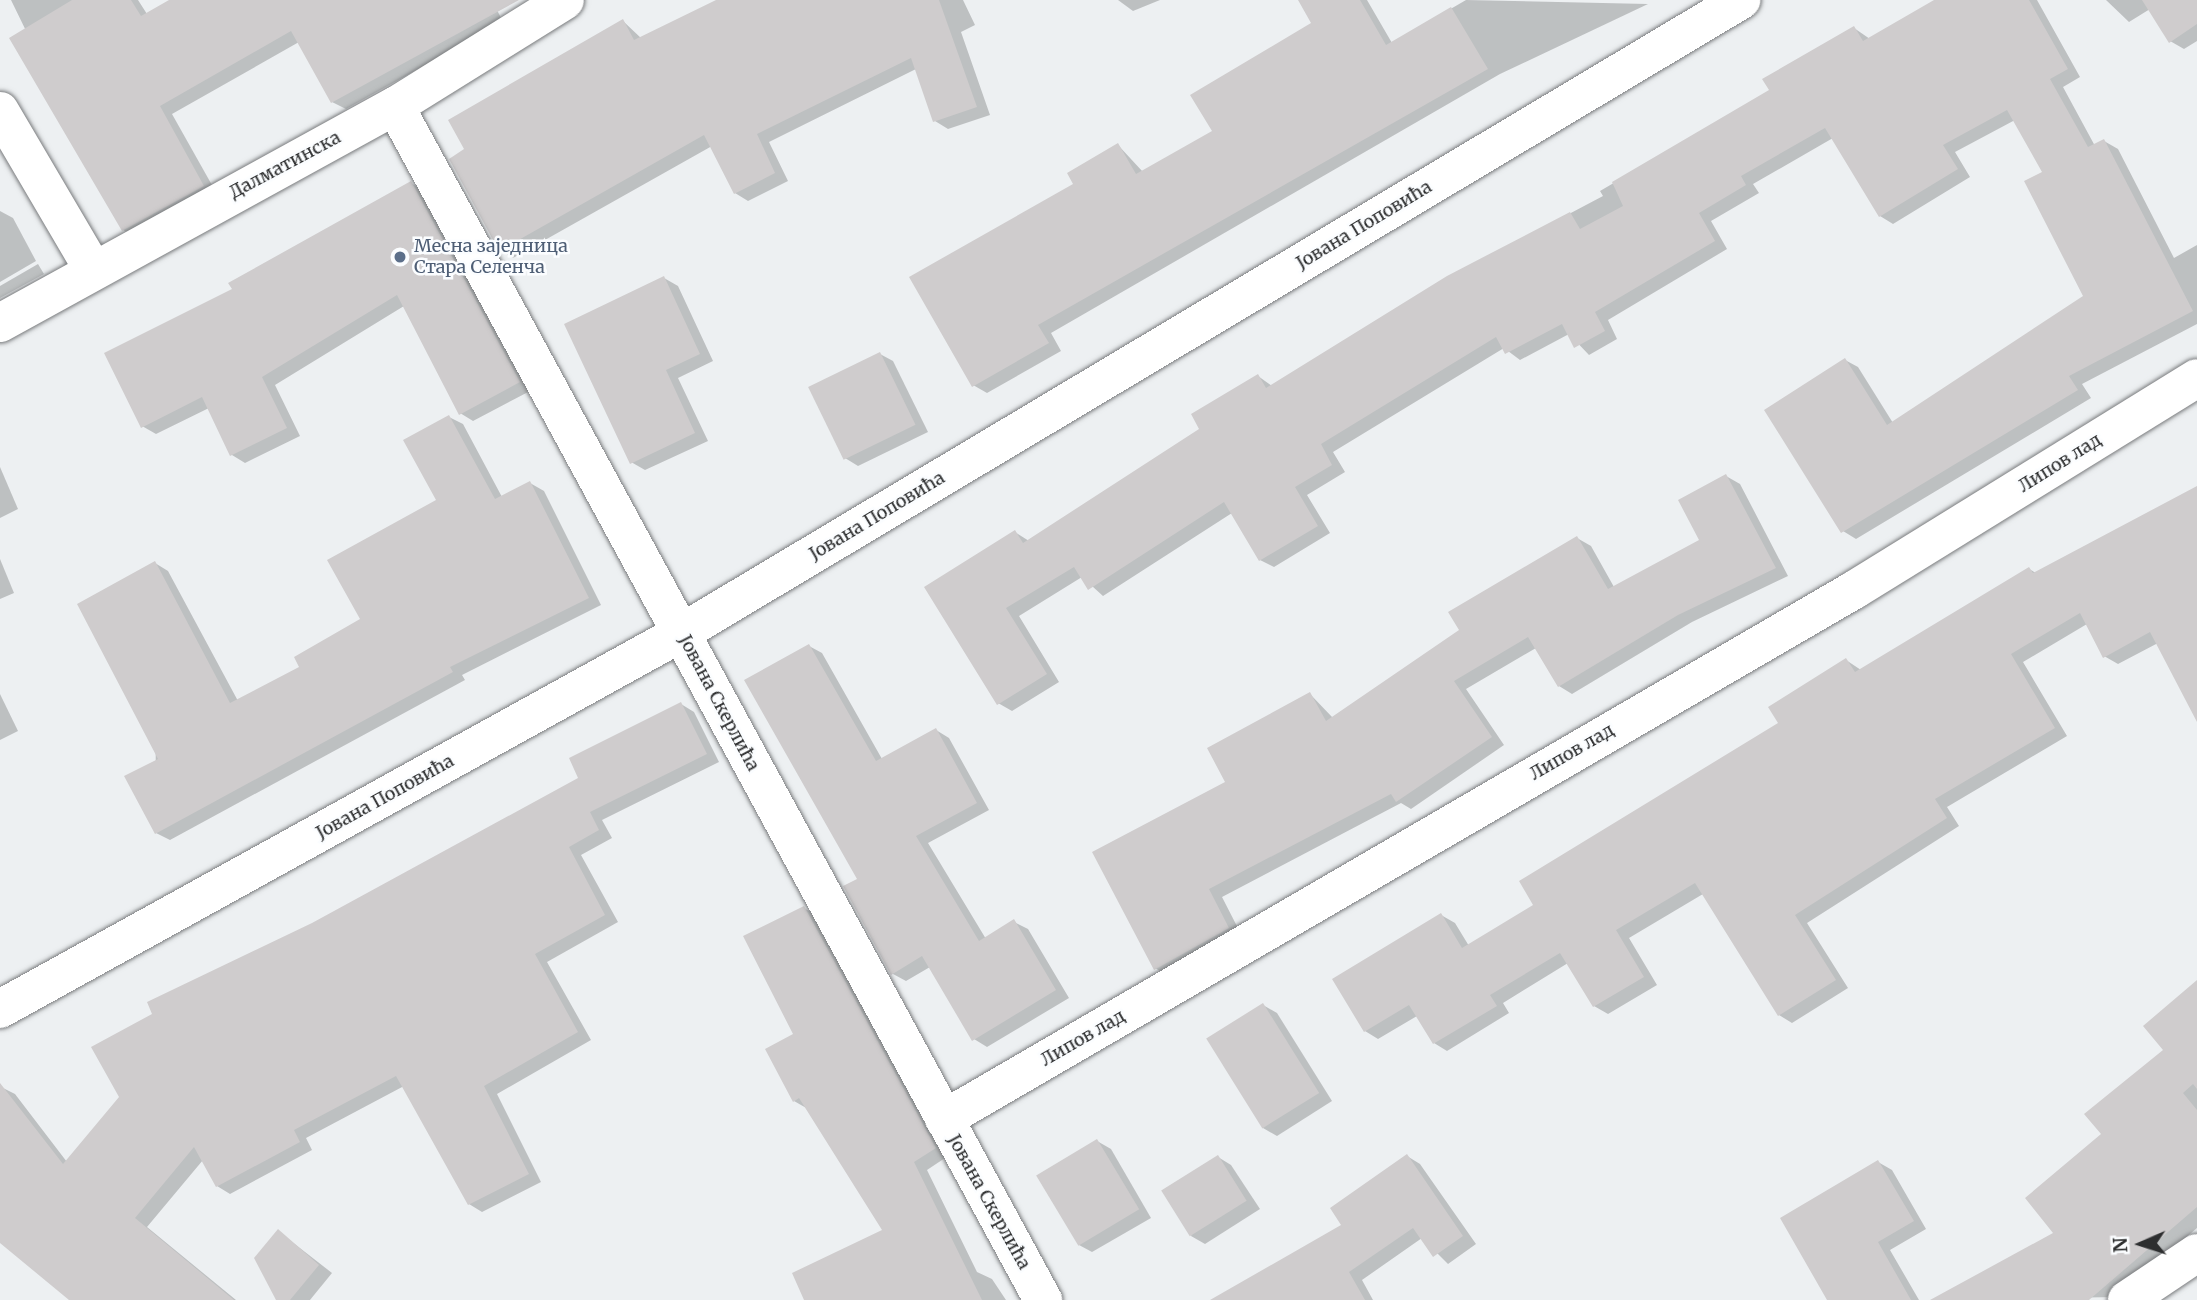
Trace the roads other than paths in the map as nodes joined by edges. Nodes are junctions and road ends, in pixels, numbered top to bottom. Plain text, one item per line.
1 (565, 0) edge
2 (1741, 0) edge
3 (396, 106) junction
4 (0, 111) edge
5 (92, 268) junction
6 (0, 323) edge
7 (2197, 378) edge
8 (681, 633) junction
9 (0, 1009) edge
10 (944, 1119) junction
11 (2197, 1253) edge
12 (1043, 1300) edge
13 (2127, 1300) edge

1 - 3 street, Далматинска
2 - 8 street, Јована Поповића
3 - 5 street, Далматинска
3 - 8 street, Јована Скерлића
4 - 5 street
5 - 6 street, Далматинска
7 - 10 street, Липов лад
8 - 9 street, Јована Поповића
8 - 10 street, Јована Скерлића
10 - 12 street, Јована Скерлића
11 - 13 street

